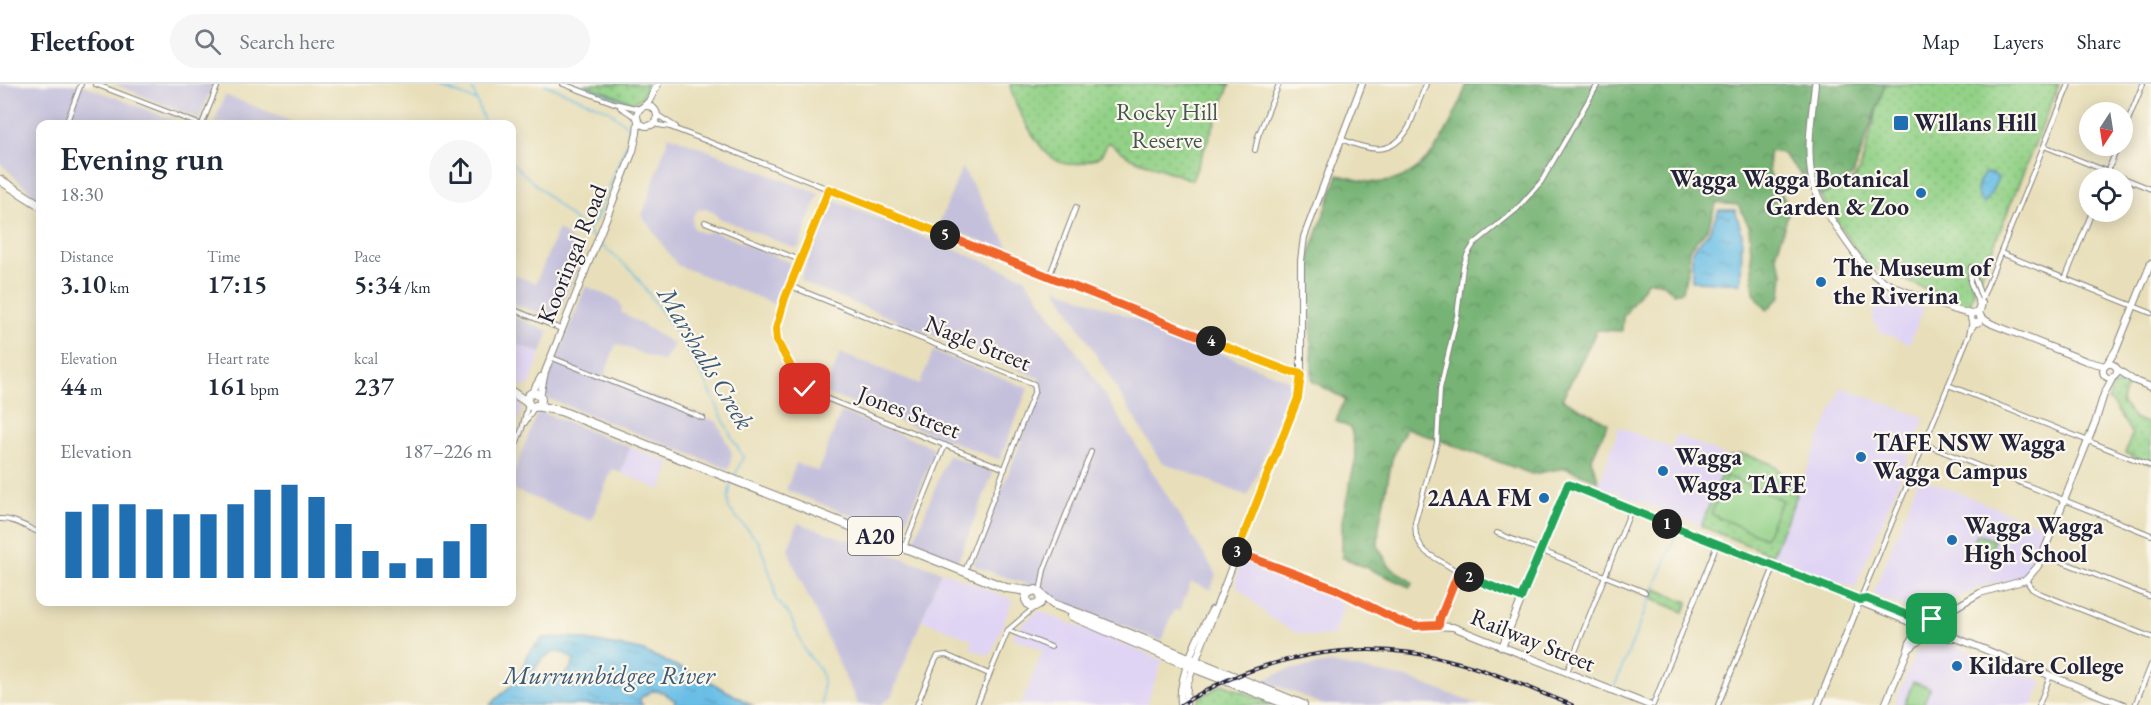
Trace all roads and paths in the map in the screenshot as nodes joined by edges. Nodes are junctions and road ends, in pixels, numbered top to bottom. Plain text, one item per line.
1 (81, 84) edge
2 (95, 84) edge
3 (563, 84) edge
4 (659, 84) edge
5 (1279, 84) edge
6 (1362, 84) edge
7 (1426, 84) edge
8 (1598, 84) edge
9 (1815, 84) edge
10 (2069, 84) edge
11 (2143, 84) edge
12 (217, 87) dead end
13 (614, 103) junction
14 (642, 108) junction
15 (2133, 108) edge
16 (655, 112) junction
17 (68, 120) edge
18 (190, 120) edge
19 (202, 120) edge
20 (637, 120) junction
21 (651, 125) junction
22 (1341, 139) junction
23 (712, 143) junction
24 (2044, 146) junction
25 (633, 150) junction
26 (1255, 150) dead end
27 (2098, 168) edge
28 (0, 180) edge
29 (2133, 182) edge
30 (829, 189) junction
31 (2151, 189) edge
32 (36, 202) edge
33 (1076, 207) dead end
34 (705, 222) dead end
35 (2088, 222) edge
36 (2001, 253) junction
37 (800, 260) junction
38 (2151, 263) edge
39 (1049, 277) junction
40 (2065, 279) junction
41 (790, 286) junction
42 (1988, 288) junction
43 (1982, 299) junction
44 (1979, 305) junction
45 (2134, 306) junction
46 (516, 311) edge
47 (2151, 313) edge
48 (1976, 318) junction
49 (561, 329) junction
50 (2116, 350) junction
51 (550, 357) junction
52 (2086, 361) junction
53 (2106, 365) junction
54 (2116, 368) junction
55 (1301, 374) junction
56 (2105, 374) junction
57 (2113, 377) junction
58 (2133, 380) junction
59 (1948, 385) junction
60 (2151, 387) edge
61 (516, 393) edge
62 (2104, 394) junction
63 (533, 400) junction
64 (703, 418) dead end
65 (522, 429) junction
66 (2089, 441) junction
67 (1924, 444) junction
68 (516, 445) edge
69 (945, 446) junction
70 (1091, 452) dead end
71 (2151, 466) edge
72 (1005, 469) junction
73 (2065, 500) junction
74 (1631, 510) junction
75 (0, 519) edge
76 (36, 532) edge
77 (1497, 533) dead end
78 (2151, 535) edge
79 (1717, 544) junction
80 (904, 548) junction
81 (1541, 550) junction
82 (1236, 553) junction
83 (2043, 554) junction
84 (1774, 567) junction
85 (1044, 570) junction
86 (964, 572) junction
87 (1458, 573) junction
88 (1605, 576) junction
89 (2026, 580) junction
90 (1006, 588) junction
91 (1645, 592) dead end
92 (1036, 593) junction
93 (2151, 597) edge
94 (1521, 598) junction
95 (1860, 600) junction
96 (1031, 604) junction
97 (1021, 617) junction
98 (1439, 625) junction
99 (1928, 626) junction
100 (1008, 630) junction
101 (2151, 638) edge
102 (1052, 647) dead end
103 (1502, 647) junction
104 (1192, 663) junction
105 (2151, 665) edge
106 (1567, 672) junction
107 (989, 674) junction
108 (2050, 676) junction
109 (2109, 702) edge
110 (917, 705) edge
111 (977, 705) edge
112 (1181, 705) edge
113 (1186, 705) edge
114 (1291, 705) edge
115 (1303, 705) edge
116 (1651, 705) edge
117 (1718, 705) edge
118 (1818, 705) edge
119 (1885, 705) edge
120 (2039, 705) edge
121 (2124, 705) edge
122 (2135, 705) edge

1 - 17 street
2 - 18 street
3 - 13 street
4 - 14 street
4 - 16 street
5 - 26 street
6 - 22 street
7 - 22 street
8 - 87 street
9 - 48 street
10 - 24 street
11 - 15 street
12 - 19 street
13 - 14 street
13 - 20 street
14 - 16 street
14 - 20 street
16 - 21 street
16 - 23 street
20 - 21 street
20 - 25 street, Kooringal Road
21 - 23 street
21 - 25 street, Kooringal Road
22 - 55 street
23 - 30 street
24 - 27 street
24 - 36 street
25 - 49 street, Kooringal Road
28 - 32 highway
29 - 31 street
30 - 37 street, Jones Street
30 - 39 street
33 - 39 street
34 - 37 street
35 - 40 street
36 - 40 street
36 - 42 street
37 - 41 street, Jones Street
38 - 45 street
39 - 55 street
40 - 45 street
41 - 69 street, Jones Street
41 - 72 street, Nagle Street
42 - 43 street
42 - 48 street
43 - 44 street
43 - 44 street
44 - 48 street
45 - 47 street
45 - 50 street
46 - 49 street
48 - 52 street
48 - 59 street
49 - 51 street, Kooringal Road
50 - 53 street
50 - 54 street
51 - 63 street, Kooringal Road
51 - 64 street
52 - 53 street
52 - 56 street
53 - 54 street
53 - 56 street
54 - 57 street
54 - 58 street
55 - 82 street
56 - 57 street
56 - 62 street
57 - 58 street
57 - 62 street
58 - 60 street
59 - 66 street
59 - 67 street
61 - 63 highway, A20
62 - 66 street
63 - 65 street, Kooringal Road
63 - 65 street, Kooringal Road
63 - 80 highway, A20
65 - 68 street, Kooringal Road
66 - 71 street
66 - 73 street
67 - 73 street
67 - 95 street
69 - 72 street, Jones Street
69 - 80 street
70 - 85 street
72 - 86 street, Nagle Street
73 - 78 street
73 - 83 street
74 - 79 street
74 - 81 street
74 - 88 street
75 - 76 street
77 - 81 street
79 - 84 street
79 - 116 street
80 - 86 highway, A20
81 - 88 street
81 - 94 street
82 - 98 street, Railway Street
82 - 104 street
83 - 89 street
83 - 93 street
84 - 95 street
84 - 117 street
85 - 92 street
85 - 92 street
86 - 90 highway, A20
87 - 94 street
87 - 98 street
88 - 91 street
88 - 106 street
89 - 99 street
89 - 101 street
90 - 92 highway, A20
90 - 96 highway, A20
92 - 96 highway
92 - 96 highway
92 - 104 highway, A20
94 - 103 street
95 - 99 street
95 - 118 street
96 - 97 street
96 - 97 street
96 - 104 highway, A20
97 - 100 street
98 - 103 street, Railway Street
99 - 108 street
99 - 119 street
100 - 102 street
100 - 107 street
103 - 106 street, Railway Street
104 - 112 street
104 - 113 street
104 - 114 highway, A20
104 - 115 highway, A20
105 - 122 street
106 - 116 street, Railway Street
107 - 110 street
107 - 111 street
108 - 109 street
108 - 120 street
109 - 121 street

